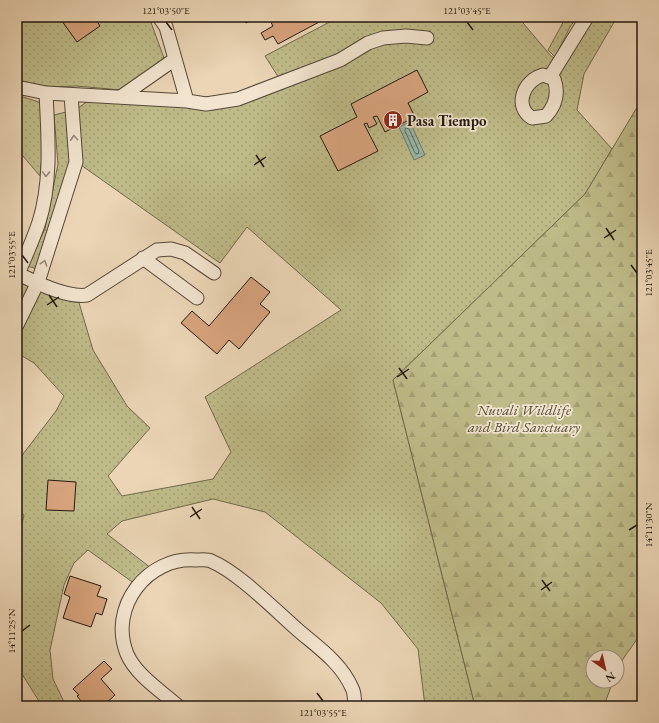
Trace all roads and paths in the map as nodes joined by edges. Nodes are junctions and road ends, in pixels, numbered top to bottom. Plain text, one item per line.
1 (159, 17) edge
2 (587, 17) edge
3 (427, 38) dead end
4 (176, 59) junction
5 (550, 77) dead end
6 (17, 87) edge
7 (46, 93) junction
8 (71, 95) junction
9 (122, 96) junction
10 (187, 101) junction
11 (143, 258) junction
12 (214, 273) dead end
13 (17, 274) edge
14 (38, 282) junction
15 (198, 298) dead end
16 (17, 325) edge
17 (178, 706) edge
18 (355, 706) edge

1 - 4 street
2 - 5 street
3 - 10 street
4 - 9 street
4 - 10 street
6 - 7 street
7 - 8 street
7 -> 13 street
8 - 9 street
14 -> 8 street
9 - 10 street
11 - 12 street
11 - 14 street
11 - 15 street
13 - 14 street
14 - 16 street
17 - 18 street

